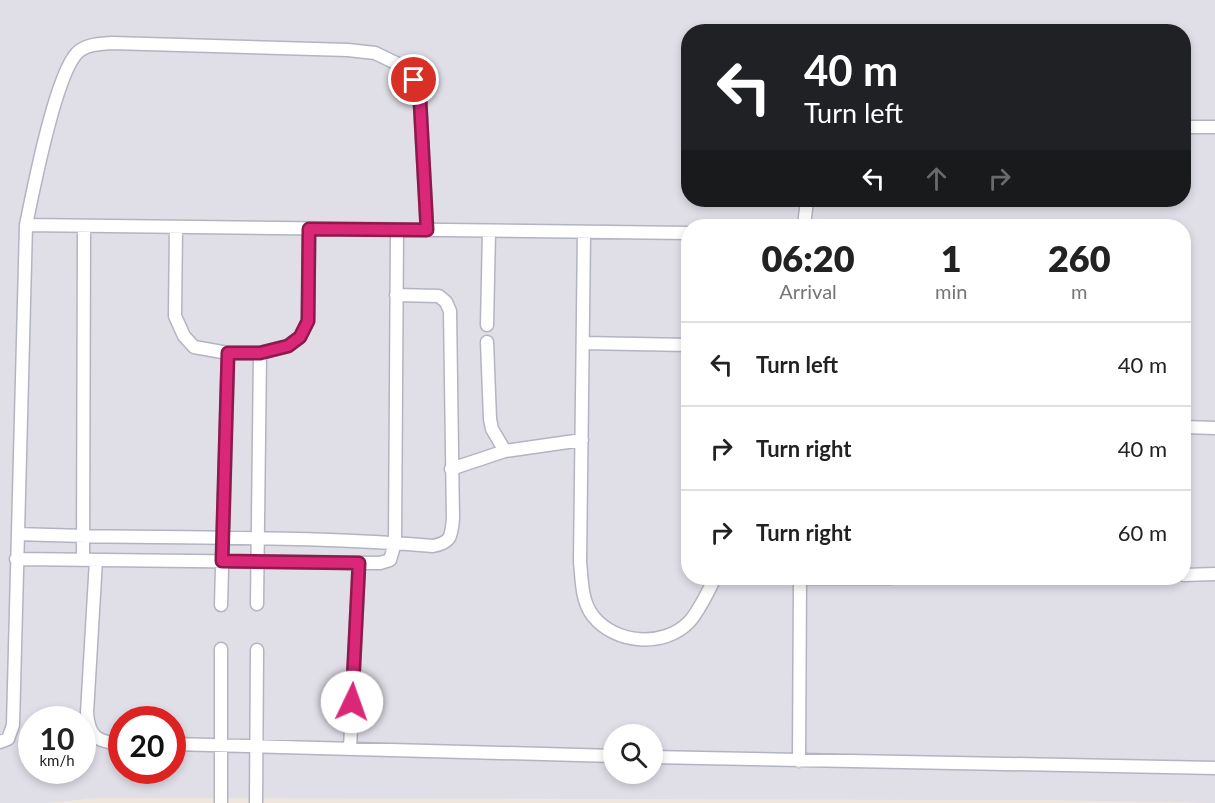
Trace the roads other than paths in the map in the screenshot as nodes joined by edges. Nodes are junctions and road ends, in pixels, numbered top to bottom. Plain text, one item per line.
1 (1191, 127) edge
2 (1215, 127) edge
3 (26, 225) junction
4 (84, 226) junction
5 (176, 227) junction
6 (309, 229) junction
7 (397, 230) junction
8 (427, 230) junction
9 (489, 231) junction
10 (584, 232) junction
11 (681, 233) edge
12 (396, 295) junction
13 (487, 325) dead end
14 (487, 342) dead end
15 (583, 343) junction
16 (681, 345) edge
17 (228, 353) junction
18 (260, 353) junction
19 (1191, 427) edge
20 (1215, 428) edge
21 (582, 440) junction
22 (505, 451) junction
23 (451, 469) junction
24 (18, 534) junction
25 (84, 537) junction
26 (222, 538) junction
27 (257, 538) junction
28 (395, 543) junction
29 (16, 559) junction
30 (90, 560) junction
31 (222, 561) junction
32 (257, 562) junction
33 (359, 563) junction
34 (1215, 574) edge
35 (1191, 575) edge
36 (711, 585) edge
37 (800, 585) edge
38 (257, 604) dead end
39 (222, 605) dead end
40 (221, 649) dead end
41 (257, 650) dead end
42 (0, 742) edge
43 (108, 743) edge
44 (186, 744) edge
45 (222, 745) junction
46 (257, 746) junction
47 (350, 748) junction
48 (603, 756) edge
49 (663, 757) edge
50 (799, 761) junction
51 (1215, 768) edge
52 (221, 803) edge
53 (256, 803) edge

1 - 2 lane
3 - 4 lane
3 - 8 lane
3 - 24 lane
4 - 5 lane
4 - 25 lane
5 - 6 lane
5 - 17 lane
6 - 7 lane
6 - 18 lane
7 - 8 lane
7 - 12 lane
8 - 9 lane
9 - 10 lane
9 - 13 lane
10 - 11 lane
10 - 15 lane
12 - 23 lane
12 - 28 lane
14 - 22 lane
15 - 16 lane
15 - 21 lane
17 - 18 lane
17 - 26 lane
18 - 27 lane
19 - 20 lane
21 - 22 lane
21 - 36 lane
22 - 23 lane
23 - 28 lane
24 - 25 lane
24 - 29 lane
25 - 26 lane
25 - 30 lane
26 - 27 lane
26 - 31 lane
27 - 28 lane
27 - 32 lane
28 - 33 lane
29 - 30 lane
29 - 42 lane
30 - 31 lane
30 - 43 lane
31 - 32 lane
31 - 39 lane
32 - 33 lane
32 - 38 lane
33 - 47 lane
34 - 35 lane
37 - 50 lane
40 - 45 lane
41 - 46 lane
44 - 45 lane
45 - 46 lane
45 - 52 lane
46 - 47 lane
46 - 53 lane
47 - 48 lane
49 - 50 lane
50 - 51 lane

